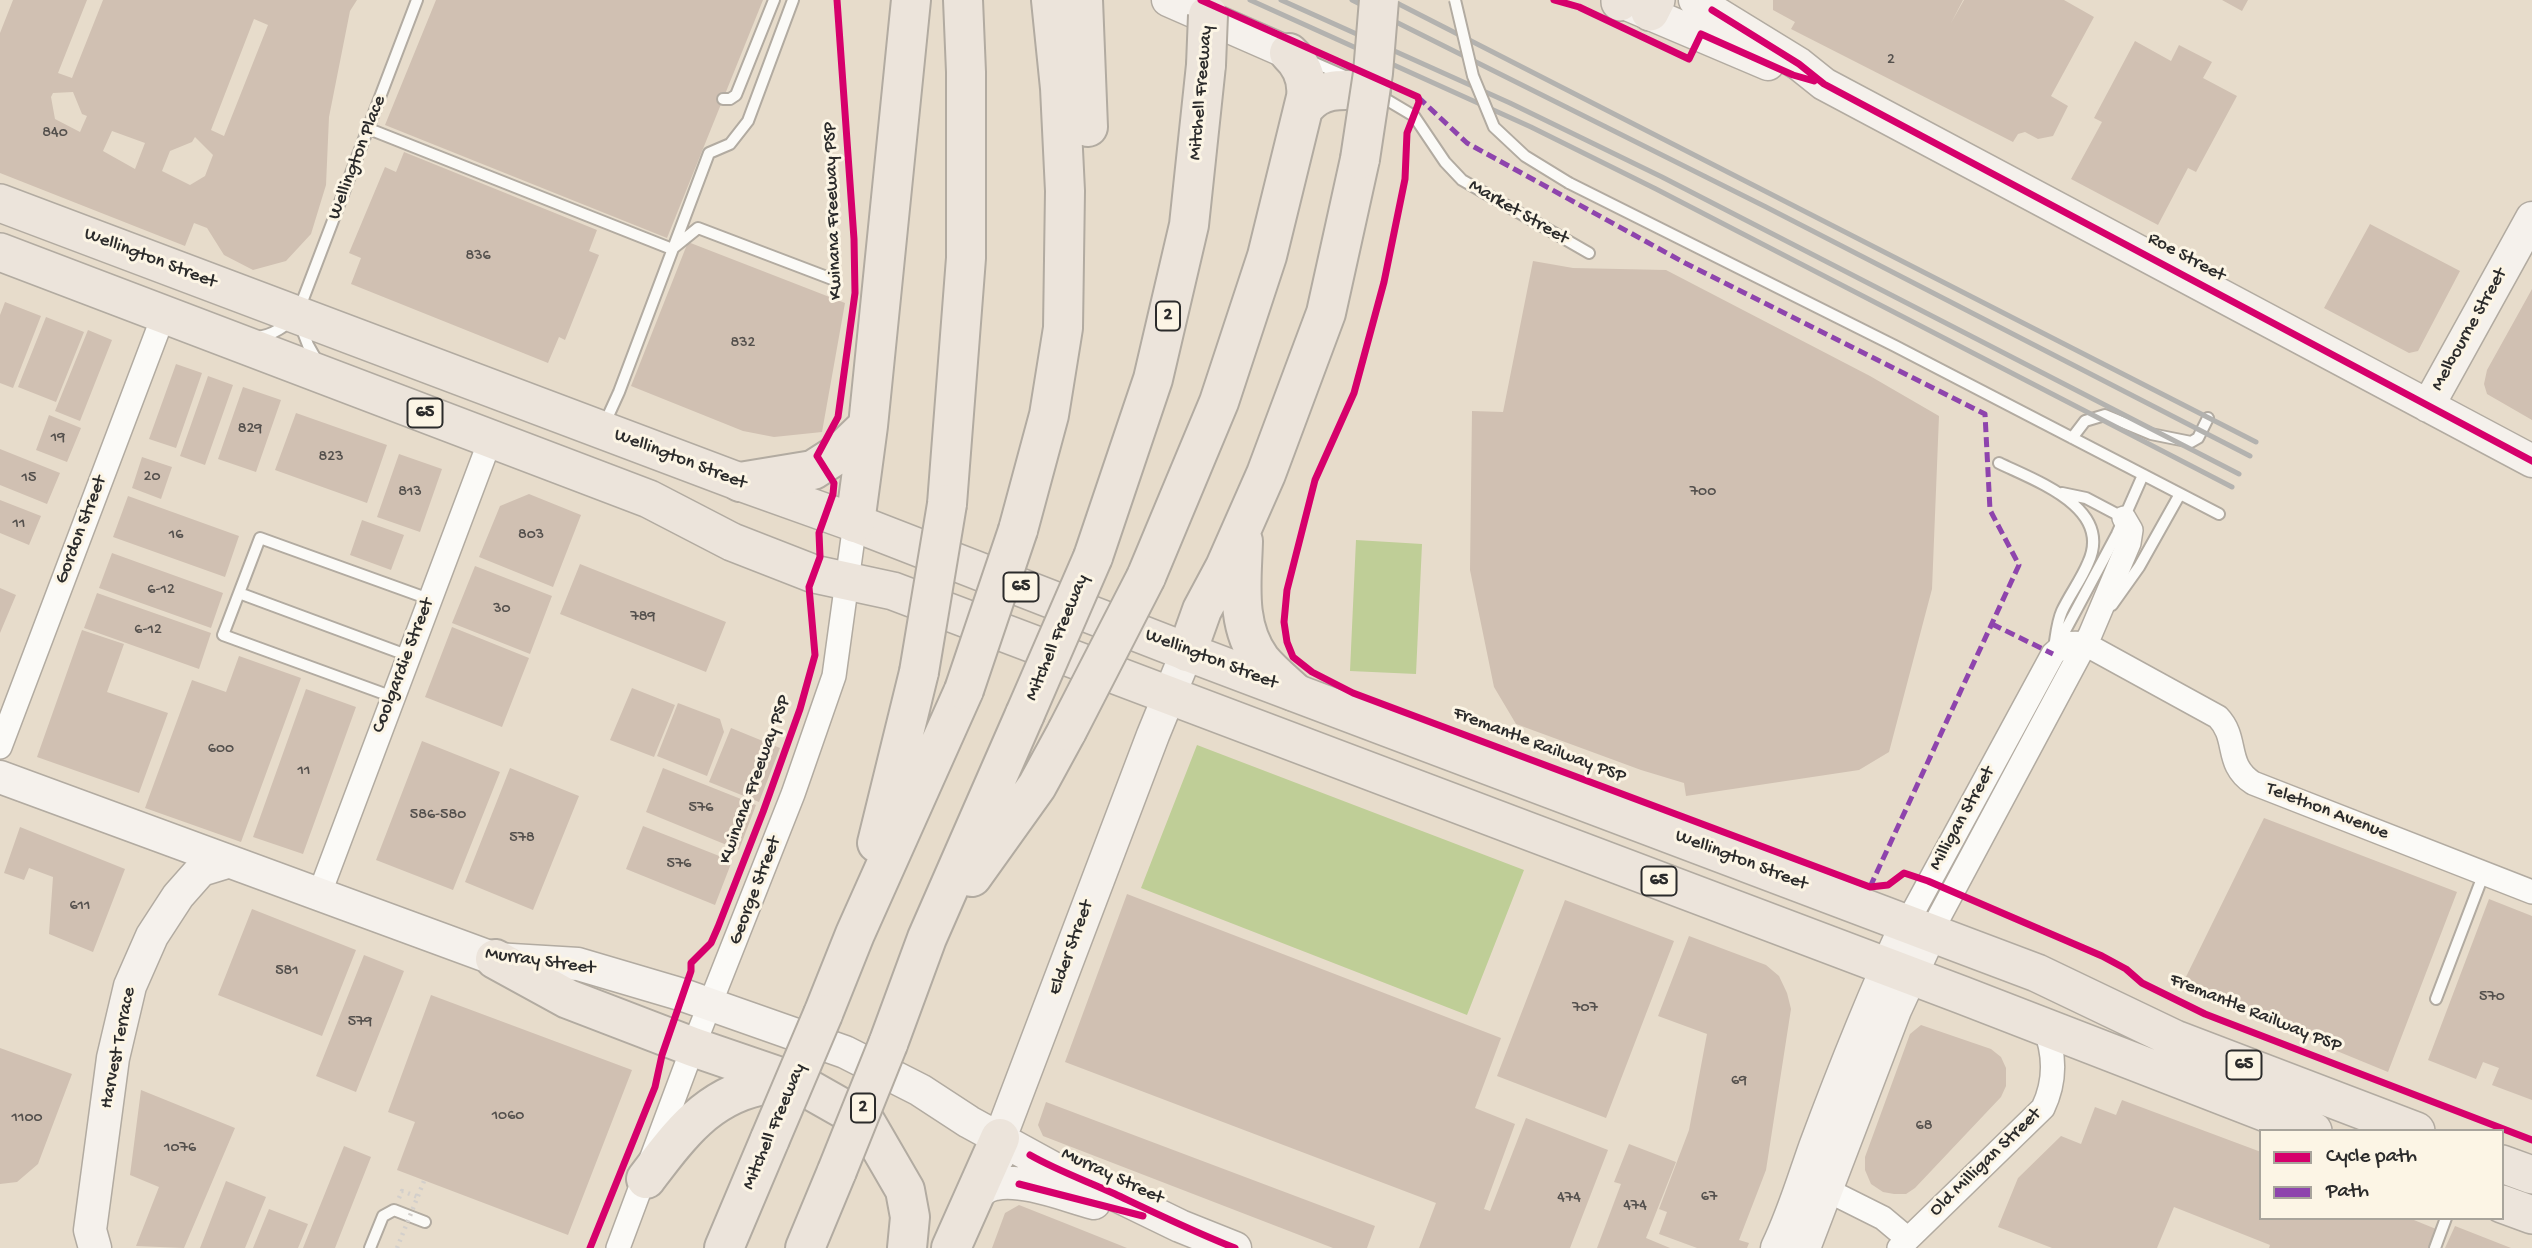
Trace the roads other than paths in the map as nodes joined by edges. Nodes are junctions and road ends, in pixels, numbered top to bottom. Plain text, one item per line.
1 (417, 0) edge
2 (774, 0) edge
3 (793, 0) edge
4 (911, 0) edge
5 (963, 0) edge
6 (1168, 0) edge
7 (1379, 0) edge
8 (1455, 0) edge
9 (1695, 0) edge
10 (1632, 3) edge
11 (1073, 4) edge
12 (1209, 5) edge
13 (1289, 52) junction
14 (1824, 84) junction
15 (1371, 91) junction
16 (723, 99) dead end
17 (1305, 107) junction
18 (369, 130) junction
19 (0, 203) edge
20 (2532, 218) edge
21 (672, 249) junction
22 (0, 252) edge
23 (1589, 253) dead end
24 (832, 279) dead end
25 (163, 314) junction
26 (297, 315) junction
27 (230, 339) junction
28 (337, 379) junction
29 (2428, 406) junction
30 (2208, 418) dead end
31 (868, 426) junction
32 (602, 430) junction
33 (491, 438) junction
34 (2072, 438) junction
35 (2532, 461) edge
36 (1999, 463) dead end
37 (2143, 475) junction
38 (740, 482) junction
39 (2060, 493) junction
40 (2180, 494) junction
41 (649, 499) junction
42 (2219, 514) dead end
43 (2124, 518) junction
44 (855, 523) junction
45 (1243, 525) junction
46 (847, 581) junction
47 (239, 593) junction
48 (429, 599) junction
49 (2088, 640) junction
50 (1187, 652) junction
51 (2053, 654) junction
52 (409, 656) junction
53 (1293, 691) junction
54 (1169, 696) junction
55 (393, 697) junction
56 (0, 747) edge
57 (0, 777) edge
58 (227, 862) junction
59 (2484, 873) junction
60 (2532, 892) edge
61 (319, 895) junction
62 (1919, 928) junction
63 (855, 934) junction
64 (928, 938) junction
65 (495, 959) junction
66 (1898, 971) junction
67 (2436, 999) dead end
68 (710, 1005) junction
69 (2044, 1026) junction
70 (693, 1047) junction
71 (798, 1083) junction
72 (2308, 1129) edge
73 (2411, 1129) edge
74 (1000, 1138) junction
75 (2504, 1165) edge
76 (2532, 1175) edge
77 (646, 1179) junction
78 (1827, 1190) junction
79 (982, 1194) junction
80 (2504, 1205) edge
81 (2532, 1215) edge
82 (2445, 1220) edge
83 (425, 1222) dead end
84 (1180, 1226) junction
85 (90, 1242) edge
86 (1903, 1243) edge
87 (370, 1248) edge
88 (618, 1248) edge
89 (724, 1248) edge
90 (805, 1248) edge
91 (907, 1248) edge
92 (951, 1248) edge
93 (970, 1248) edge
94 (1235, 1248) edge
95 (1777, 1248) edge
96 (1804, 1248) edge
97 (2435, 1248) edge

1 - 18 lane, Wellington Place
2 - 16 lane
3 - 21 lane
4 - 31 highway
5 - 63 highway, bridge
6 - 13 main road, Market Street
7 - 45 highway, bridge
8 - 34 lane, bridge
9 - 14 main road, Roe Street
10 - 14 main road, Roe Street
11 - 63 highway, Mitchell Freeway, bridge
12 - 64 highway, Mitchell Freeway / 2, bridge
13 - 15 lane, Market Street
13 - 17 highway
14 - 29 main road, Roe Street
15 - 17 highway
15 - 23 lane, Market Street
17 - 64 highway, 2, bridge
18 - 21 lane
18 - 26 lane, Wellington Place
19 - 26 main road, Wellington Street / 65
20 - 29 main road, Melbourne Street
21 - 24 lane
21 - 32 lane
22 - 25 main road, 65
25 - 27 main road, 65
25 - 56 street, Gordon Street
26 - 27 lane
26 - 28 lane
26 - 32 main road, Wellington Street / 65
27 - 28 main road, 65
28 - 33 main road, 65
29 - 35 main road, Roe Street
30 - 34 lane
31 - 38 highway
31 - 44 highway
32 - 38 main road, Wellington Street / 65
32 - 41 main road
33 - 41 main road, 65
33 - 48 street, Coolgardie Street
34 - 37 lane
36 - 39 lane
37 - 40 lane
37 - 43 lane, Milligan Street
38 - 44 main road, Wellington Street / 65
39 - 43 lane
39 - 51 lane
40 - 42 lane
40 - 49 lane
41 - 46 main road, 65
43 - 49 street, Milligan Street
43 - 51 lane, Milligan Street
44 - 46 street, George Street
44 - 50 main road, Wellington Street / 65
45 - 50 highway
45 - 53 highway
46 - 54 main road, 65
46 - 68 street, George Street
47 - 48 lane
47 - 52 lane
47 - 55 lane
48 - 52 street, Coolgardie Street
49 - 51 street
49 - 59 street, Telethon Avenue
49 - 62 street, Milligan Street
50 - 53 main road, Wellington Street / 65
50 - 54 main road, Elder Street
51 - 62 street, Milligan Street
52 - 55 street, Coolgardie Street
53 - 62 main road, Wellington Street / 65
54 - 66 main road, 65
54 - 74 main road, Elder Street
55 - 61 street, Coolgardie Street
57 - 58 main road, Murray Street
58 - 61 main road, Murray Street
58 - 85 main road, Harvest Terrace
59 - 60 street, Telethon Avenue
59 - 67 lane
61 - 65 main road, Murray Street
62 - 66 main road, Milligan Street
62 - 73 main road, Wellington Street / 65
63 - 89 highway, Mitchell Freeway, bridge
64 - 90 highway, Mitchell Freeway / 2, bridge
65 - 68 main road, Murray Street
65 - 70 highway
66 - 69 main road, 65
66 - 78 main road, Milligan Street
66 - 95 main road, Milligan Street
68 - 70 street, George Street
68 - 74 main road, Murray Street
69 - 72 main road, 65
69 - 86 street, Old Milligan Street
70 - 71 highway
70 - 77 street, George Street
71 - 77 highway
71 - 91 highway
74 - 79 highway
74 - 84 main road, Murray Street
75 - 76 main road
77 - 88 street, George Street
78 - 86 street
78 - 96 main road, Milligan Street
79 - 84 main road, Murray Street
79 - 92 highway
79 - 93 main road
80 - 81 main road
82 - 97 lane
83 - 87 lane
84 - 94 main road, Murray Street

